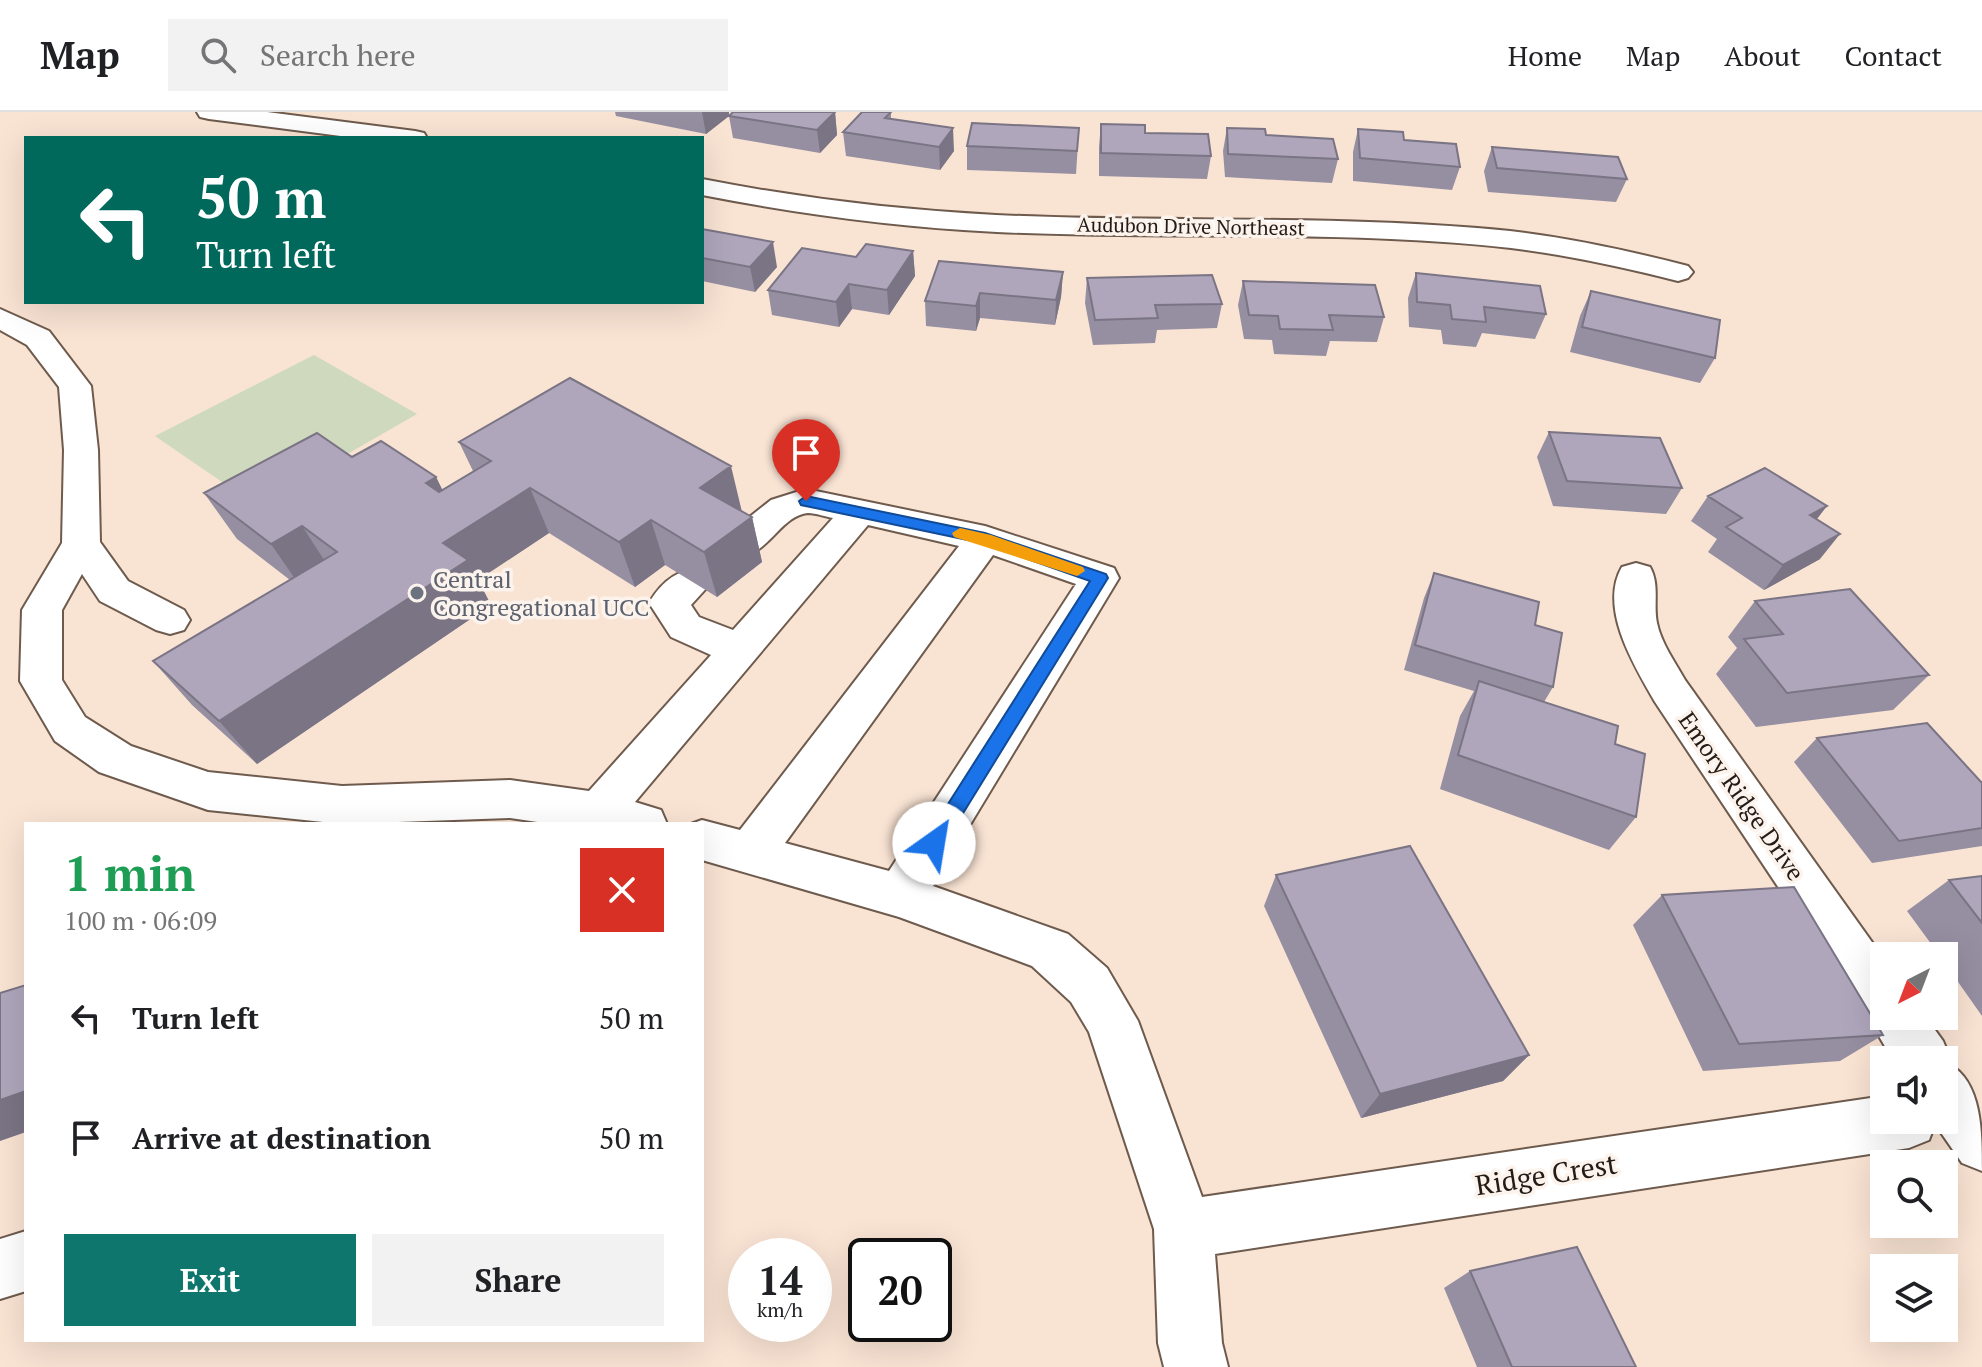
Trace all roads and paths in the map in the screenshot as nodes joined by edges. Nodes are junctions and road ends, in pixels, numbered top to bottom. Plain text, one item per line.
1 (209, 112) edge
2 (399, 136) edge
3 (704, 187) edge
4 (1678, 272) dead end
5 (0, 318) edge
6 (860, 511) junction
7 (985, 539) junction
8 (81, 543) junction
9 (736, 547) edge
10 (1636, 577) dead end
11 (692, 582) edge
12 (170, 620) dead end
13 (740, 650) junction
14 (599, 812) junction
15 (636, 822) edge
16 (704, 841) edge
17 (750, 853) junction
18 (900, 896) junction
19 (1870, 982) edge
20 (1870, 1128) edge
21 (1184, 1229) junction
22 (24, 1262) edge
23 (0, 1269) edge
24 (1196, 1367) edge

1 - 2 street
3 - 4 street, Audubon Drive Northeast
5 - 8 street
6 - 7 street
6 - 9 street
6 - 13 street
7 - 17 street
7 - 18 street
8 - 12 street
8 - 14 street
10 - 19 street, Emory Ridge Drive
11 - 13 street
13 - 14 street
14 - 15 street
16 - 17 street
17 - 18 street
18 - 21 street
20 - 21 street, Ridge Crest
21 - 24 street
22 - 23 street

